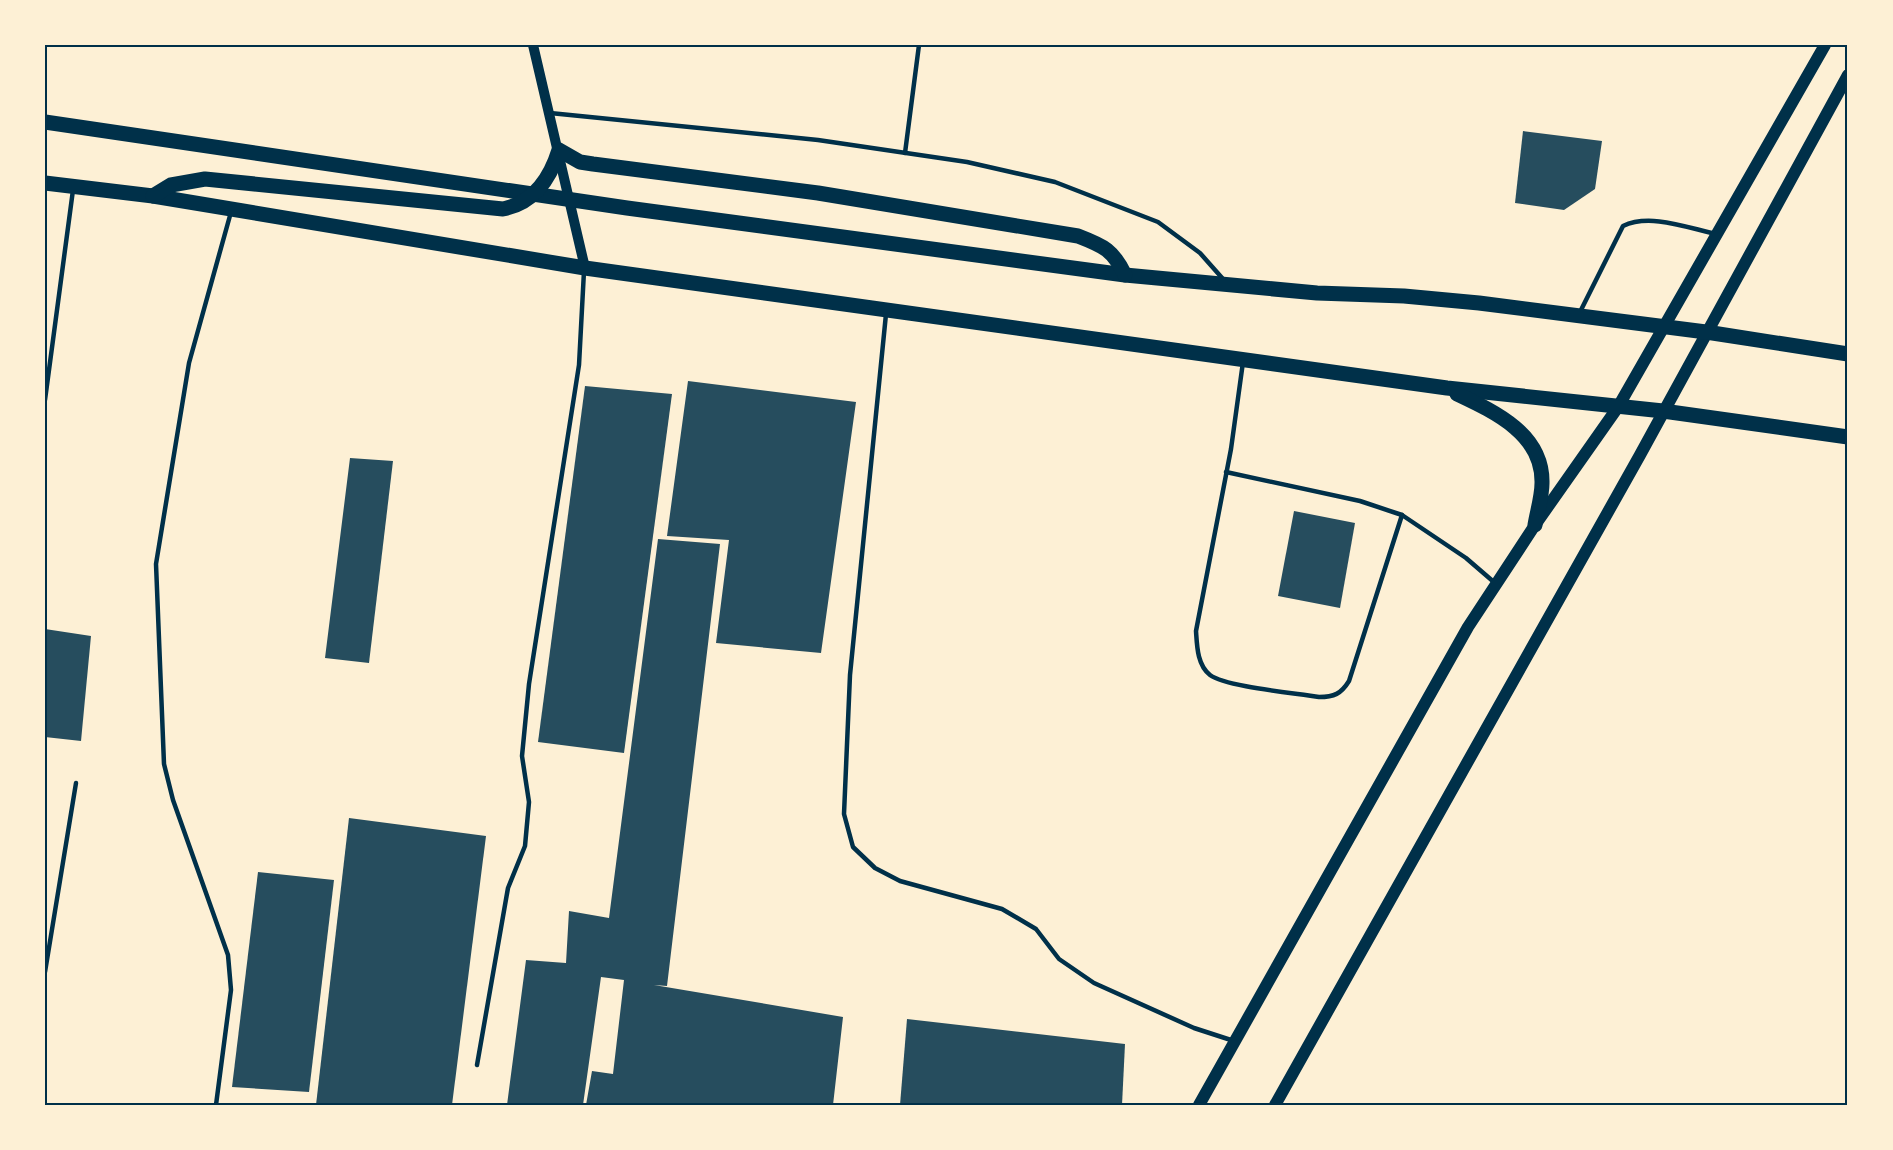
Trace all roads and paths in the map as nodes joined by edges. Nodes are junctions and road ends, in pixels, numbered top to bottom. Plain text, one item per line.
1 (533, 45) edge
2 (919, 45) edge
3 (1825, 45) edge
4 (1848, 75) edge
5 (550, 113) junction
6 (45, 122) edge
7 (559, 150) junction
8 (905, 153) junction
9 (45, 183) edge
10 (74, 187) junction
11 (536, 193) junction
12 (153, 196) junction
13 (570, 199) junction
14 (231, 210) junction
15 (1716, 234) junction
16 (585, 268) junction
17 (1125, 275) junction
18 (1229, 286) junction
19 (886, 310) junction
20 (1578, 315) junction
21 (1662, 327) junction
22 (1706, 332) junction
23 (1848, 354) edge
24 (1244, 359) junction
25 (1447, 388) junction
26 (45, 400) edge
27 (1618, 407) junction
28 (1663, 411) junction
29 (1847, 437) edge
30 (1226, 472) junction
31 (1402, 515) junction
32 (1535, 525) junction
33 (1496, 583) junction
34 (76, 783) dead end
35 (45, 972) edge
36 (1234, 1041) junction
37 (477, 1065) dead end
38 (216, 1105) edge
39 (1199, 1105) edge
40 (1275, 1105) edge

1 - 5 street
2 - 8 lane
3 - 15 main road
4 - 22 main road
5 - 7 street
5 - 8 lane
6 - 11 main road
7 - 11 main road
7 - 13 street
7 - 17 main road
8 - 18 lane
9 - 10 main road
10 - 12 main road
10 - 26 lane
11 - 12 main road
11 - 13 main road
12 - 14 main road
13 - 16 street
13 - 17 main road
14 - 16 main road
14 - 38 lane
15 - 20 lane
15 - 21 main road
16 - 19 main road
16 - 37 lane
17 - 18 main road
18 - 20 main road
19 - 24 main road
19 - 36 lane
20 - 21 main road
21 - 22 main road
21 - 27 main road
22 - 23 main road
22 - 28 main road
24 - 25 main road
24 - 30 lane
25 - 27 main road
25 - 32 main road
27 - 28 main road
27 - 32 main road
28 - 29 main road
28 - 40 main road
30 - 31 lane
30 - 31 lane
31 - 33 lane
32 - 33 main road
33 - 36 main road
34 - 35 lane
36 - 39 main road

